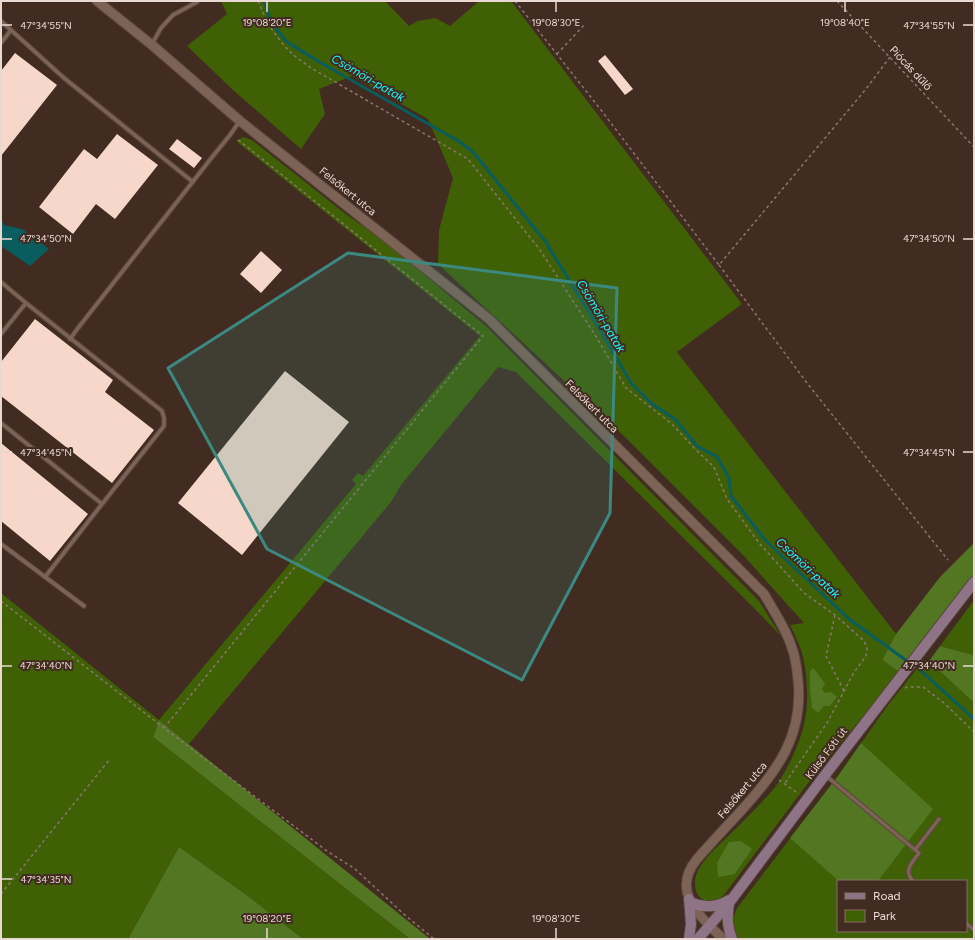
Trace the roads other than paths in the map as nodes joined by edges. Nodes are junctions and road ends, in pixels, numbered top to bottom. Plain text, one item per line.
1 (97, 1) edge
2 (197, 1) edge
3 (1, 21) edge
4 (11, 30) junction
5 (1, 43) edge
6 (152, 45) junction
7 (240, 120) junction
8 (193, 182) junction
9 (1, 282) edge
10 (26, 303) junction
11 (1, 334) edge
12 (70, 339) junction
13 (1, 423) edge
14 (102, 504) junction
15 (1, 544) edge
16 (45, 577) junction
17 (974, 582) edge
18 (84, 606) dead end
19 (825, 775) junction
20 (939, 819) dead end
21 (915, 850) junction
22 (912, 880) edge
23 (731, 900) junction
24 (691, 901) junction
25 (710, 926) junction
26 (689, 939) edge
27 (698, 939) edge
28 (723, 939) edge
29 (732, 939) edge

1 - 6 street, Felsőkert utca
2 - 6 lane
3 - 4 lane
4 - 5 lane
4 - 8 lane
6 - 7 street, Felsőkert utca
7 - 8 lane
7 - 24 street, Felsőkert utca
8 - 12 lane
9 - 10 lane
10 - 11 lane
10 - 12 lane
12 - 14 lane
13 - 14 lane
14 - 16 lane
15 - 16 lane
16 - 18 lane
17 - 19 main road, Külső Fóti út
19 - 21 lane
19 - 23 main road, Külső Fóti út
20 - 21 lane
21 - 22 lane
23 - 24 main road
23 - 25 main road, Külső Fóti út
23 - 29 main road
24 - 25 street, Felsőkert utca
24 - 26 main road
25 - 27 main road, Külső Fóti út
25 - 28 street, Felsőkert utca

